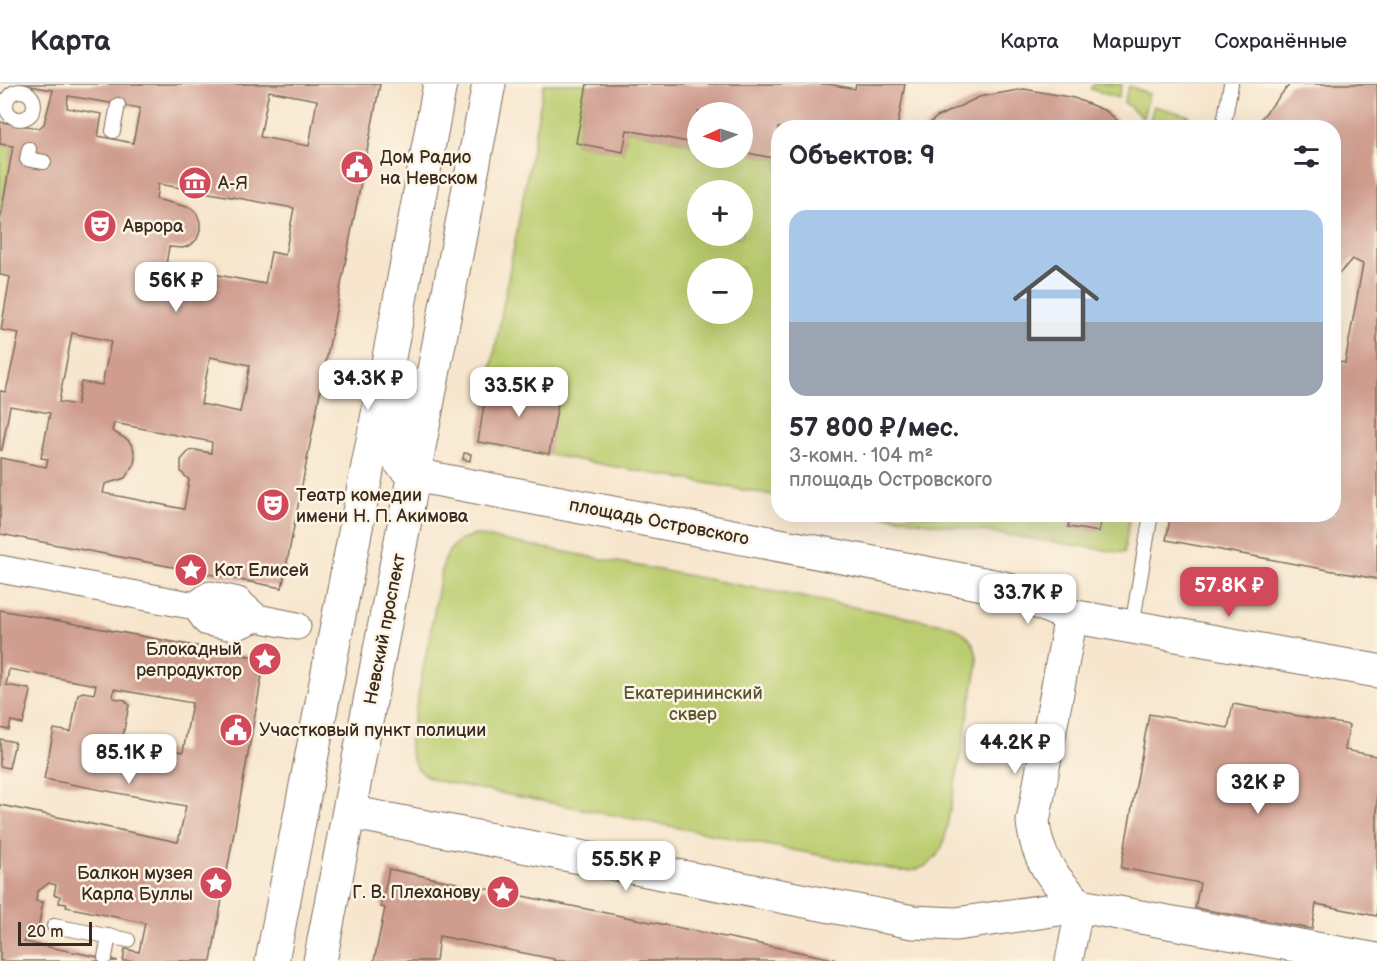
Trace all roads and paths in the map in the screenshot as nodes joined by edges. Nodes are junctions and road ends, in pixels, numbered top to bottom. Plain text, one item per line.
1 (440, 84) edge
2 (489, 84) edge
3 (1231, 84) edge
4 (118, 105) dead end
5 (1224, 120) edge
6 (31, 122) joint
7 (113, 131) dead end
8 (29, 149) dead end
9 (44, 162) dead end
10 (398, 311) junction
11 (414, 475) junction
12 (1150, 522) edge
13 (0, 569) edge
14 (1071, 615) junction
15 (297, 626) dead end
16 (1132, 626) junction
17 (1376, 668) edge
18 (349, 812) junction
19 (1080, 906) junction
20 (54, 926) dead end
21 (109, 936) junction
22 (128, 940) dead end
23 (105, 957) dead end
24 (1377, 960) edge
25 (272, 961) edge
26 (320, 961) edge
27 (1070, 961) edge

1 - 10 street
2 - 11 street, Невский проспект
3 - 5 lane
4 - 7 lane
6 - 6 lane
8 - 9 lane
10 - 11 street
10 - 25 street
11 - 14 street, площадь Островского
11 - 18 street, Невский проспект
12 - 16 lane
13 - 15 street
14 - 16 street, площадь Островского
14 - 19 street
16 - 17 street, площадь Островского
18 - 19 street
18 - 26 street, Невский проспект
19 - 24 street
19 - 27 street
20 - 21 lane
21 - 22 lane
21 - 23 lane

